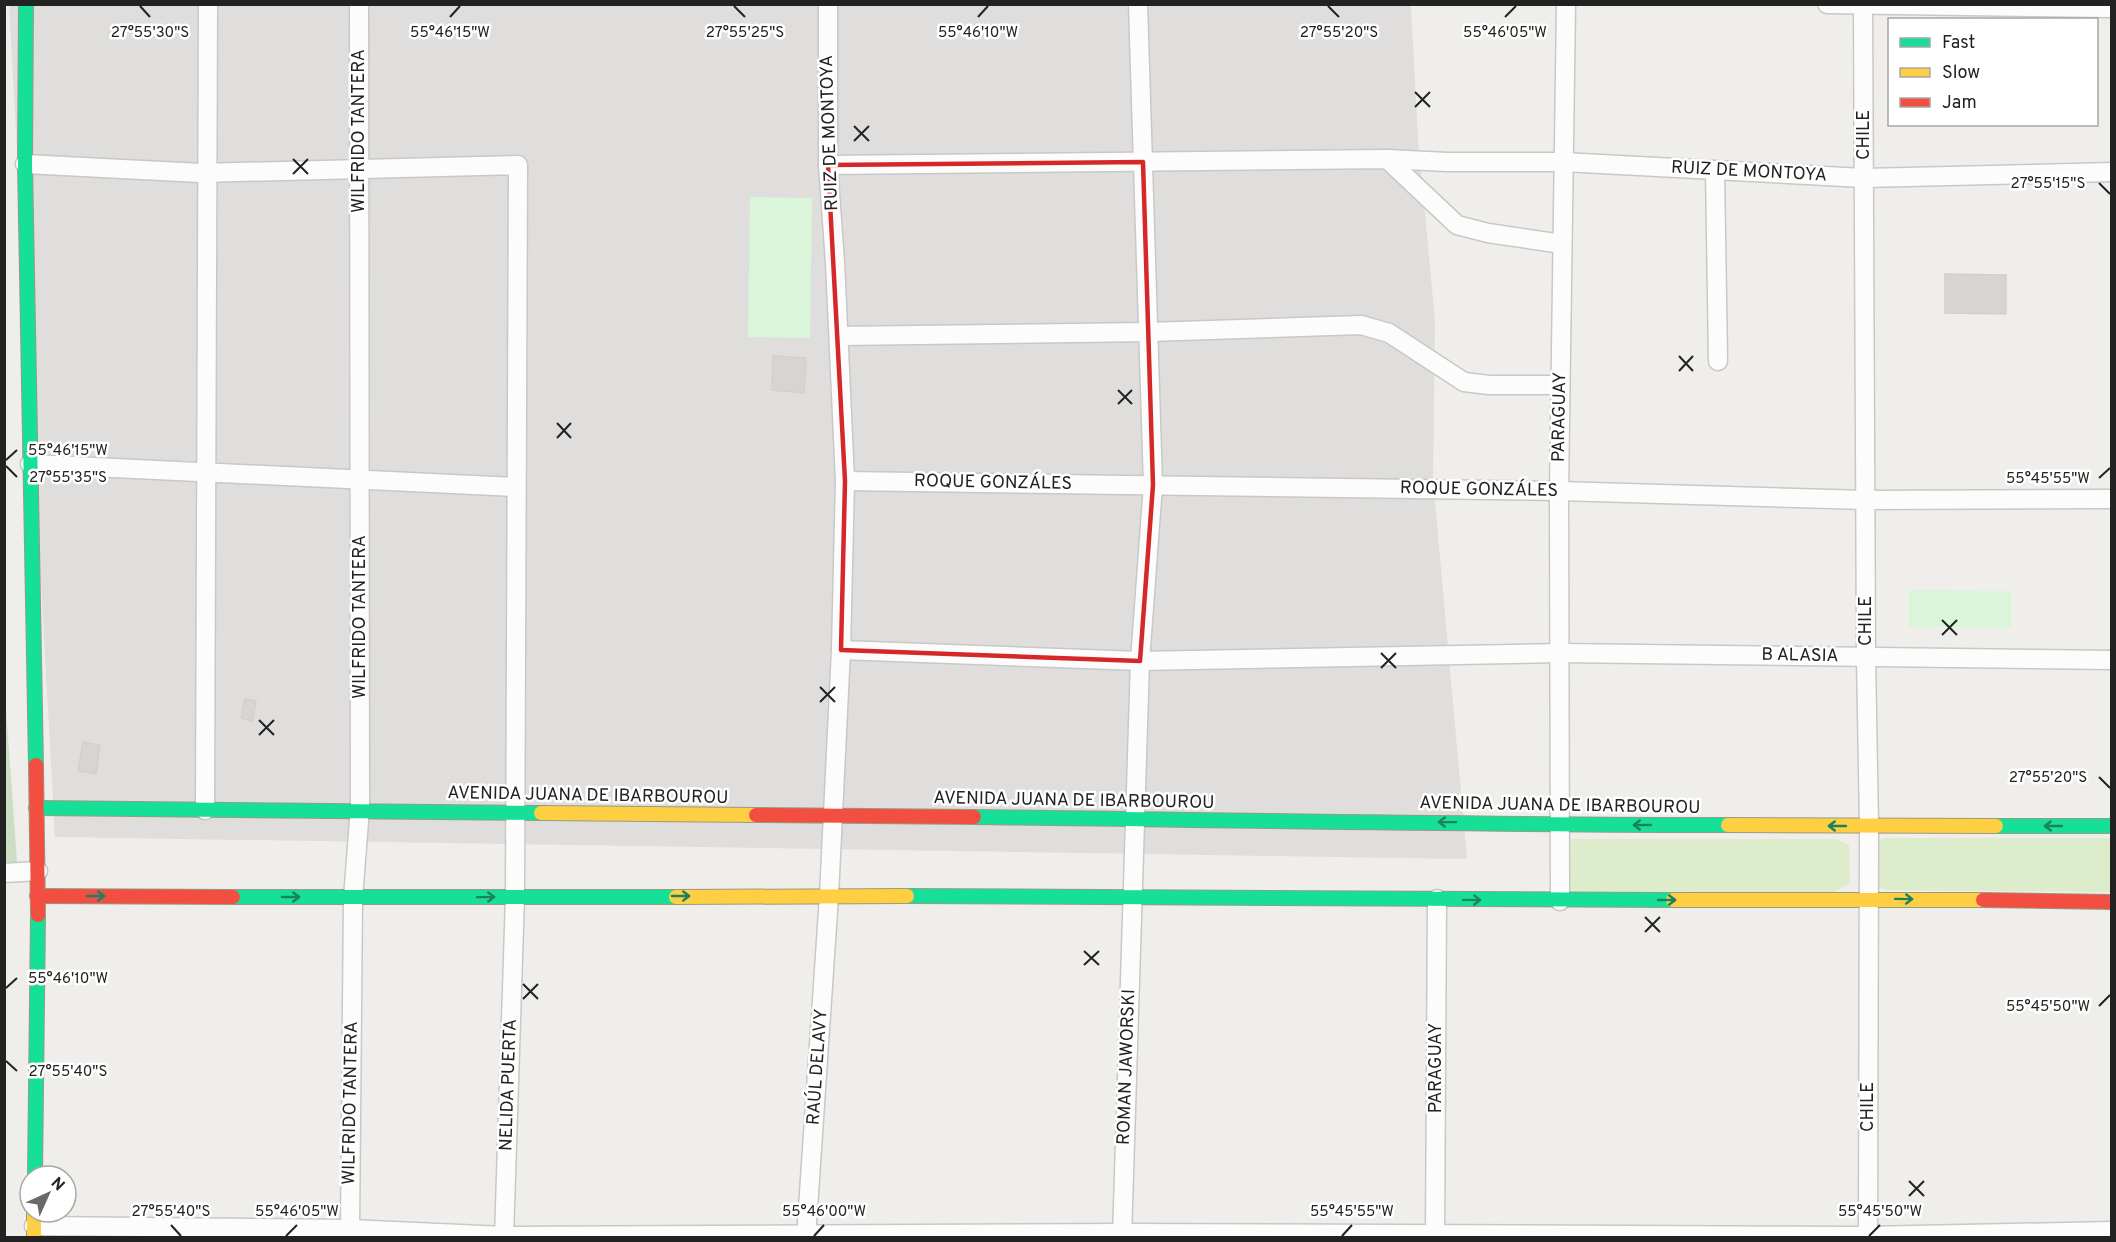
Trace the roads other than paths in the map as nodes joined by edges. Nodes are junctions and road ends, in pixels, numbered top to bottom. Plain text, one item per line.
1 (26, 4) edge
2 (208, 4) edge
3 (359, 4) edge
4 (828, 4) edge
5 (1138, 4) edge
6 (1566, 4) edge
7 (1827, 4) edge
8 (1863, 5) edge
9 (2112, 8) edge
10 (1387, 159) junction
11 (1143, 162) junction
12 (1563, 162) junction
13 (25, 164) junction
14 (828, 165) junction
15 (359, 169) junction
16 (1715, 170) junction
17 (2112, 172) edge
18 (207, 173) junction
19 (1864, 178) junction
20 (1562, 244) junction
21 (1148, 332) junction
22 (839, 336) junction
23 (1718, 361) dead end
24 (1560, 385) junction
25 (30, 464) junction
26 (207, 472) junction
27 (360, 480) junction
28 (845, 481) junction
29 (1153, 485) junction
30 (516, 487) junction
31 (1559, 491) junction
32 (2112, 499) edge
33 (1866, 500) junction
34 (841, 650) junction
35 (1560, 653) junction
36 (1866, 657) junction
37 (2112, 660) edge
38 (1140, 661) junction
39 (36, 808) junction
40 (205, 810) junction
41 (359, 812) junction
42 (514, 813) junction
43 (833, 816) junction
44 (1134, 819) junction
45 (1561, 825) junction
46 (1869, 826) junction
47 (2112, 826) edge
48 (38, 871) junction
49 (4, 873) edge
50 (38, 896) junction
51 (514, 896) junction
52 (829, 896) junction
53 (1132, 897) junction
54 (353, 898) junction
55 (1437, 899) junction
56 (1869, 899) junction
57 (1560, 901) junction
58 (2112, 902) edge
59 (35, 1164) edge
60 (34, 1225) edge
61 (350, 1229) junction
62 (2112, 1231) edge
63 (184, 1233) edge
64 (1123, 1235) edge
65 (806, 1236) edge
66 (1435, 1236) edge
67 (504, 1237) edge
68 (1868, 1237) edge

1 - 13 main road
2 - 18 street
3 - 15 street, WILFRIDO TANTERA
4 - 14 street, RUIZ DE MONTOYA
5 - 11 street, ROMAN JAWORSKI
6 - 12 street, PARAGUAY
7 - 8 street
8 - 9 street
8 - 19 street, CHILE
10 - 11 street, RUIZ DE MONTOYA
10 - 12 street, RUIZ DE MONTOYA
10 - 20 street
11 - 14 street, RUIZ DE MONTOYA
11 - 21 street, ROMAN JAWORSKI
12 - 16 street, RUIZ DE MONTOYA
12 - 20 street, PARAGUAY
13 - 18 street
13 - 25 main road
14 - 22 street, RUIZ DE MONTOYA
15 - 18 street
15 - 27 street, WILFRIDO TANTERA
15 - 30 street, NELIDA PUERTA
16 - 19 street, RUIZ DE MONTOYA
16 - 23 street
17 - 19 street, RUIZ DE MONTOYA
18 - 26 street
19 - 33 street, CHILE
20 - 24 street, PARAGUAY
21 - 22 street
21 - 24 street
21 - 29 street, ROMAN JAWORSKI
22 - 28 street, RUIZ DE MONTOYA
24 - 31 street, PARAGUAY
25 - 26 street
25 - 39 main road
26 - 27 street
26 - 40 street
27 - 30 street
27 - 41 street, WILFRIDO TANTERA
28 - 29 street, ROQUE GONZÁLES
28 - 34 street, RUIZ DE MONTOYA
29 - 31 street, ROQUE GONZÁLES
29 - 38 street, ROMAN JAWORSKI
30 - 42 street, NELIDA PUERTA
31 - 33 street, ROQUE GONZÁLES
31 - 35 street, PARAGUAY
32 - 33 street, ROQUE GONZÁLES
33 - 36 street, CHILE
34 - 38 street, B ALASIA
34 - 43 street, RAÚL DELAVY
35 - 36 street, B ALASIA
35 - 38 street, B ALASIA
35 - 45 street, PARAGUAY
36 - 37 street, B ALASIA
36 - 46 street, CHILE
38 - 44 street, ROMAN JAWORSKI
39 - 40 main road, AVENIDA JUANA DE IBARBOUROU
39 - 48 main road
40 - 41 main road, AVENIDA JUANA DE IBARBOUROU
41 - 42 main road, AVENIDA JUANA DE IBARBOUROU
41 - 54 street, WILFRIDO TANTERA
42 - 43 main road, AVENIDA JUANA DE IBARBOUROU
42 - 51 street, NELIDA PUERTA
43 - 44 main road, AVENIDA JUANA DE IBARBOUROU
43 - 52 street, RAÚL DELAVY
45 -> 44 main road, AVENIDA JUANA DE IBARBOUROU
44 - 53 street, ROMAN JAWORSKI
46 -> 45 main road, AVENIDA JUANA DE IBARBOUROU
45 - 57 street, PARAGUAY
47 -> 46 main road, AVENIDA JUANA DE IBARBOUROU
46 - 56 street, CHILE
48 - 49 street
48 - 50 main road
50 -> 54 main road
50 - 59 main road
51 -> 52 main road
54 -> 51 main road
51 - 67 street, NELIDA PUERTA
52 - 53 main road
52 - 65 street, RAÚL DELAVY
53 - 55 main road
53 - 64 street, ROMAN JAWORSKI
54 - 61 street, WILFRIDO TANTERA
55 -> 57 main road
55 - 66 street, PARAGUAY
57 -> 56 main road
56 -> 58 main road
56 - 68 street, CHILE
60 - 63 street
61 - 63 street
61 - 67 street
62 - 68 street
64 - 65 street
64 - 66 street
65 - 67 street
66 - 68 street

